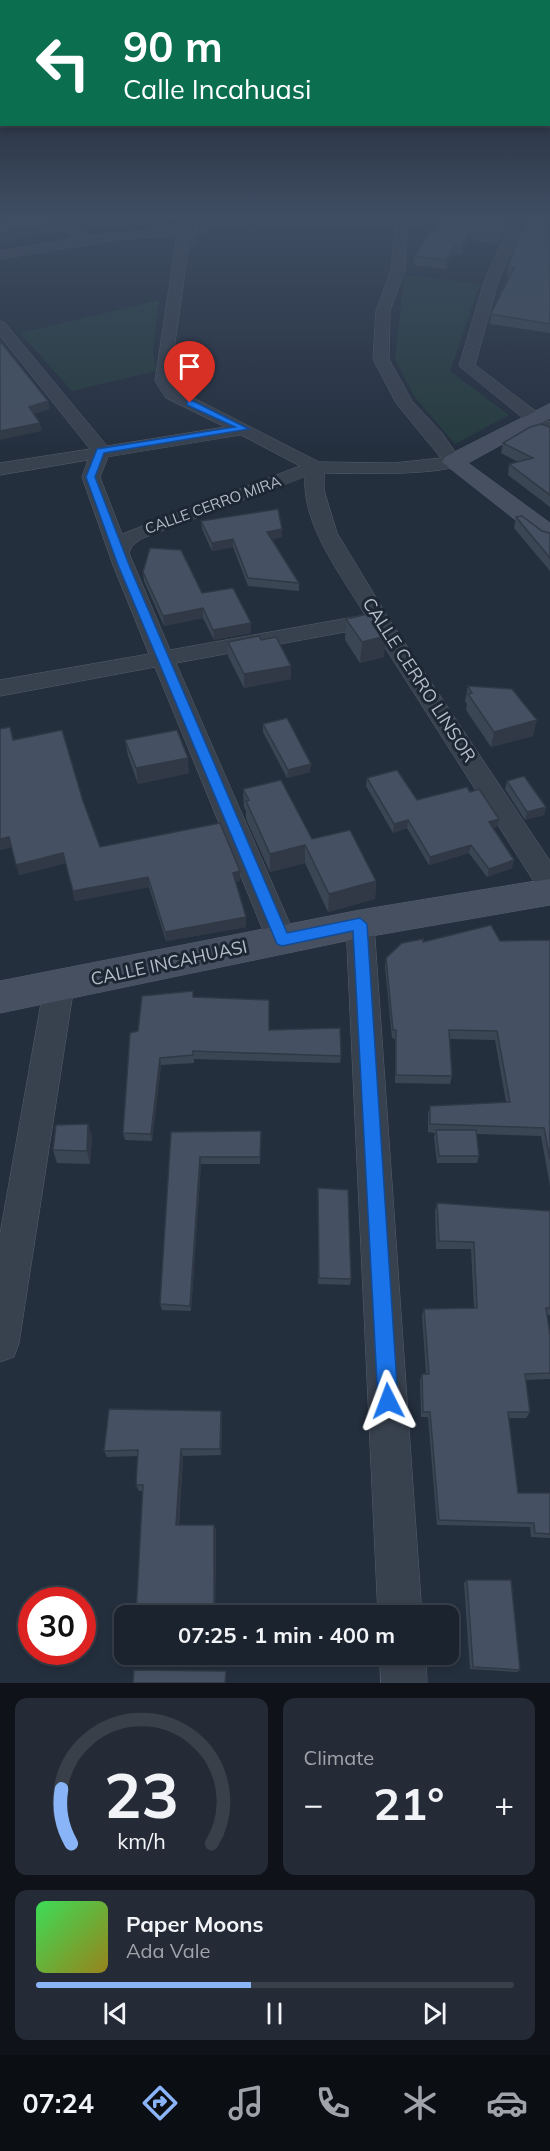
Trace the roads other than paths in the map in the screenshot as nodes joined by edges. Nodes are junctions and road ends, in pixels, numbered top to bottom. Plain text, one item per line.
1 (175, 294) edge
2 (389, 294) edge
3 (488, 294) edge
4 (0, 326) edge
5 (544, 420) edge
6 (244, 429) junction
7 (101, 451) junction
8 (453, 462) junction
9 (315, 467) junction
10 (0, 469) edge
11 (550, 535) edge
12 (119, 553) junction
13 (378, 620) junction
14 (163, 659) junction
15 (0, 688) edge
16 (550, 883) edge
17 (550, 892) edge
18 (360, 924) junction
19 (282, 940) junction
20 (58, 986) junction
21 (0, 997) edge
22 (0, 1343) edge
23 (399, 1605) edge
24 (403, 1665) edge
25 (404, 1683) edge

1 - 6 street
2 - 8 street
3 - 5 street
4 - 7 street
5 - 8 main road
6 - 7 street
6 - 9 street
7 - 10 street
7 - 12 street
8 - 9 street
8 - 11 main road
9 - 12 street, CALLE CERRO MIRA
9 - 13 street, CALLE CERRO LINSOR
12 - 14 street
13 - 14 street
13 - 16 street, CALLE CERRO LINSOR
14 - 15 street
14 - 19 street
17 - 18 main road, CALLE INCAHUASI
18 - 19 main road, CALLE INCAHUASI
18 - 23 street
19 - 20 main road, CALLE INCAHUASI
20 - 21 main road, CALLE INCAHUASI
20 - 22 street
24 - 25 street

